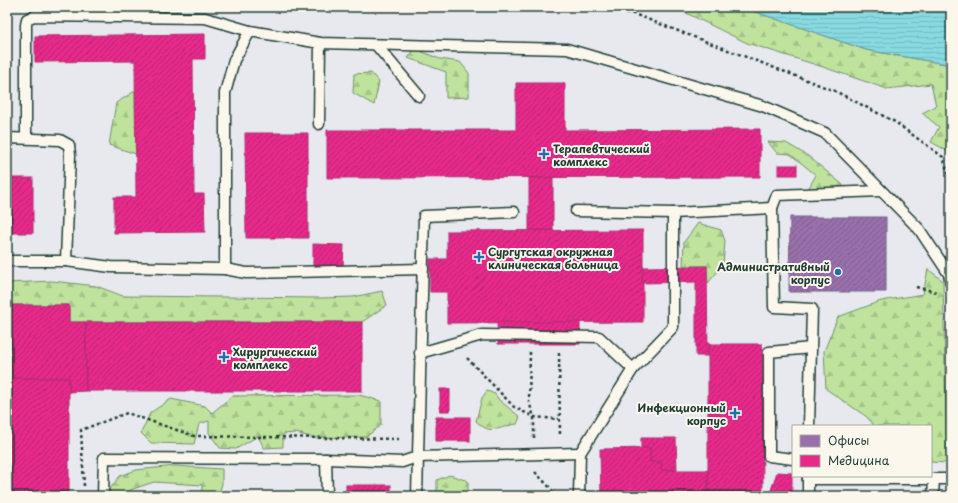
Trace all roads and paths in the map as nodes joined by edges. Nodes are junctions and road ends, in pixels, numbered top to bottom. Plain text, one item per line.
1 (590, 7) edge
2 (250, 31) junction
3 (320, 44) junction
4 (377, 46) junction
5 (419, 96) dead end
6 (319, 124) dead end
7 (7, 138) edge
8 (26, 138) junction
9 (951, 183) edge
10 (881, 191) junction
11 (772, 208) junction
12 (514, 212) dead end
13 (576, 212) dead end
14 (672, 214) junction
15 (7, 261) edge
16 (66, 261) junction
17 (225, 269) junction
18 (423, 269) junction
19 (951, 283) edge
20 (916, 287) dead end
21 (943, 293) dead end
22 (530, 336) junction
23 (559, 336) junction
24 (454, 343) junction
25 (811, 348) junction
26 (420, 353) junction
27 (633, 369) junction
28 (127, 413) dead end
29 (534, 417) junction
30 (559, 419) junction
31 (809, 425) edge
32 (418, 439) junction
33 (580, 452) junction
34 (560, 453) junction
35 (535, 454) junction
36 (417, 457) junction
37 (326, 459) junction
38 (792, 459) edge
39 (808, 478) edge
40 (934, 479) junction
41 (951, 479) edge
42 (103, 496) edge
43 (327, 496) edge
44 (417, 496) edge
45 (558, 496) edge
46 (579, 496) edge
47 (808, 496) edge
48 (933, 496) edge

1 - 9 path
2 - 3 lane
2 - 8 lane
2 - 17 lane
3 - 4 lane
3 - 6 lane
4 - 5 lane
4 - 10 lane
7 - 8 lane
8 - 16 lane
10 - 11 lane
10 - 19 lane
11 - 14 lane
11 - 25 lane
12 - 18 lane
13 - 14 lane
14 - 27 lane
15 - 16 lane
16 - 17 lane
17 - 18 lane
18 - 26 lane
20 - 21 path
22 - 23 lane
22 - 24 lane
22 - 29 path
23 - 27 lane
23 - 30 path
24 - 26 lane
24 - 29 path
25 - 31 lane
25 - 38 lane
26 - 32 lane
27 - 33 lane
28 - 32 path
29 - 30 path
29 - 35 path
30 - 34 path
32 - 36 lane
33 - 34 lane
33 - 46 lane
34 - 35 lane
35 - 36 lane
35 - 45 path
36 - 37 lane
36 - 44 lane
37 - 42 lane
37 - 43 lane
39 - 40 lane
39 - 47 lane
40 - 41 lane
40 - 48 lane

